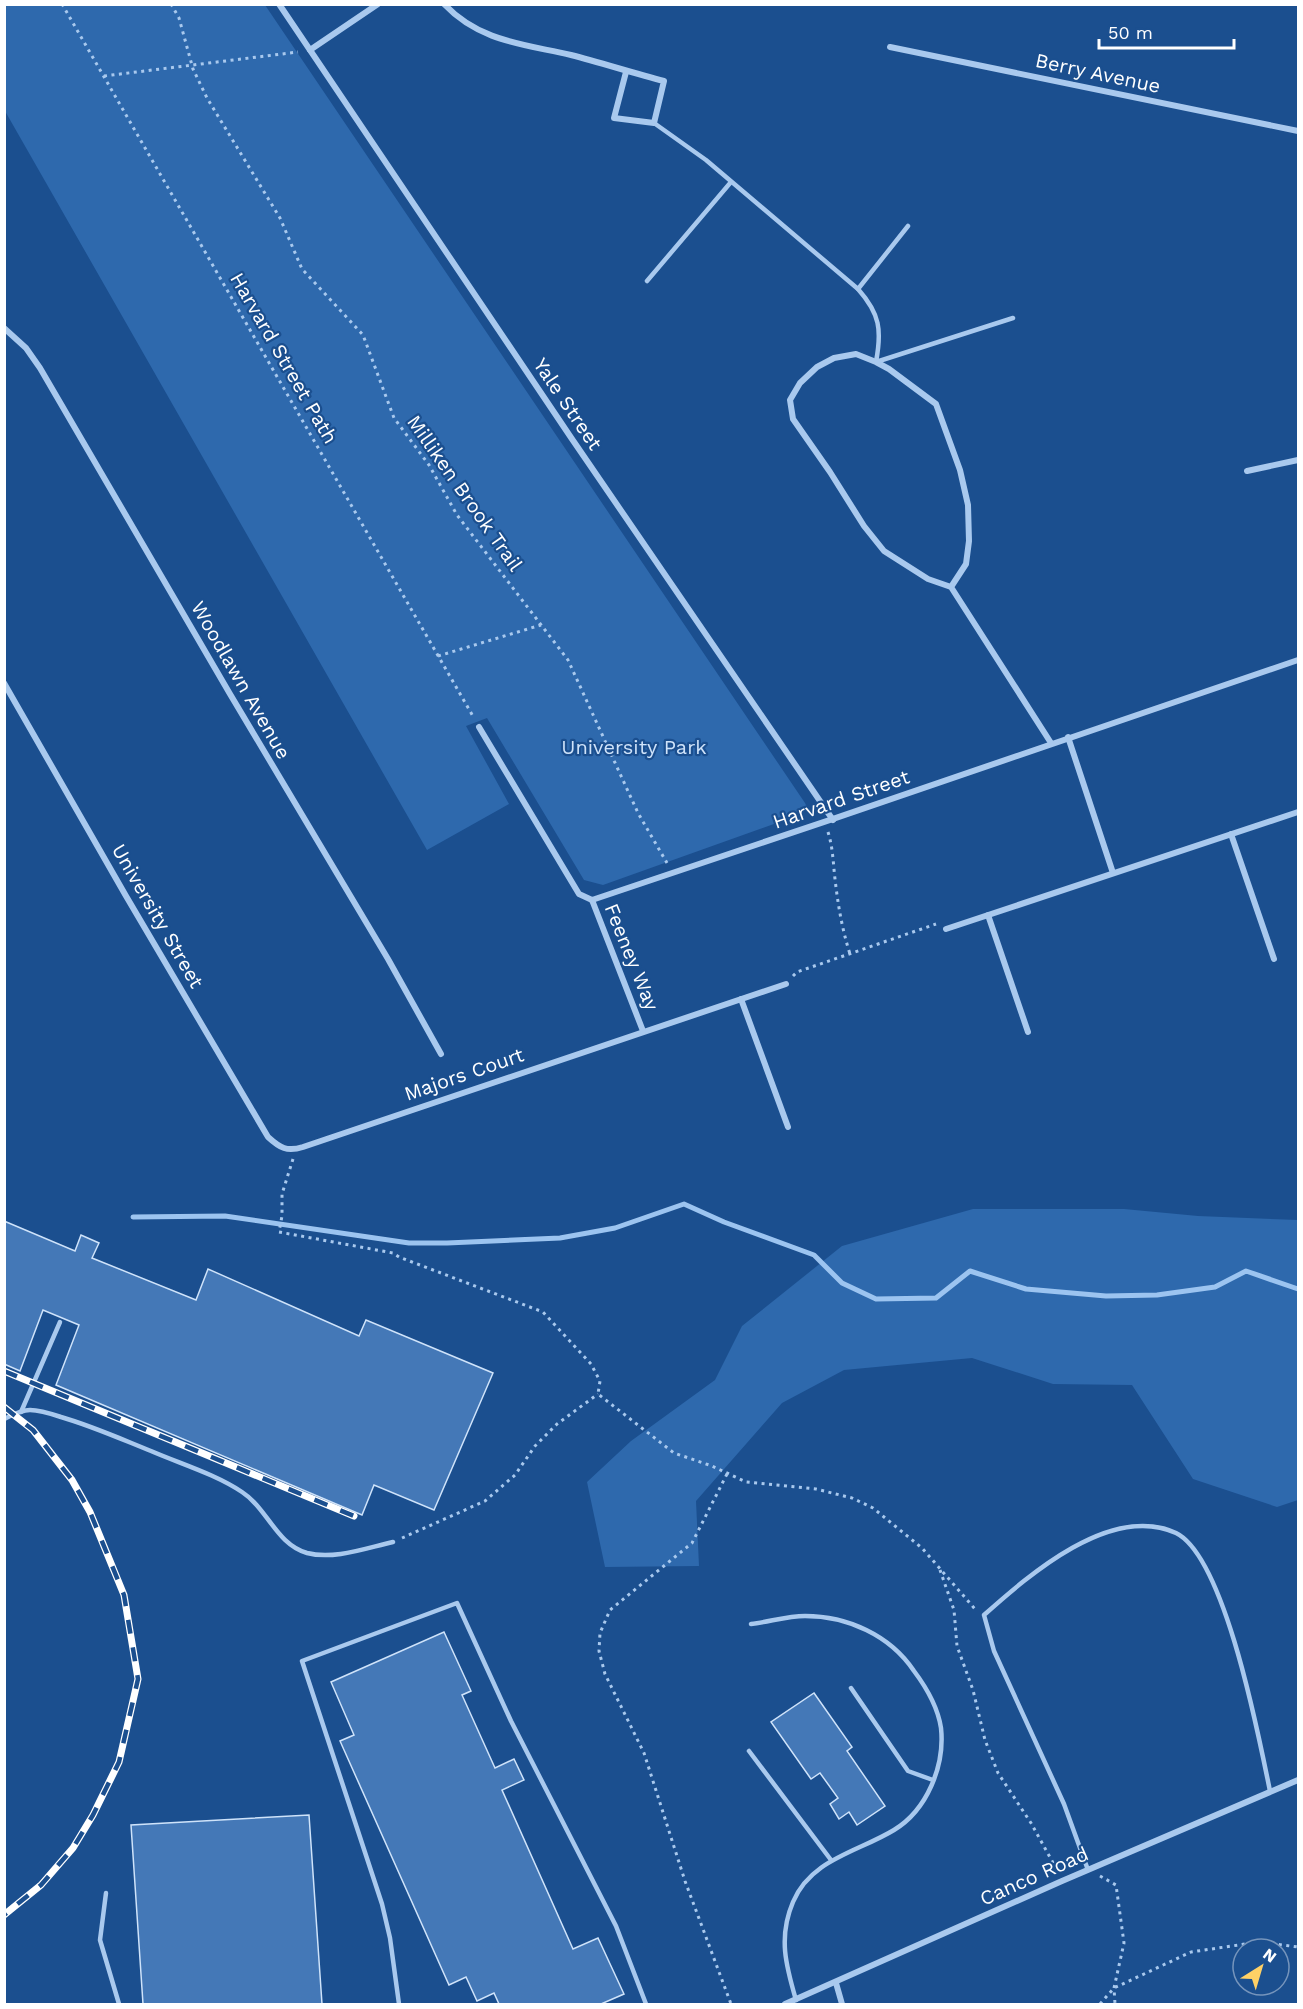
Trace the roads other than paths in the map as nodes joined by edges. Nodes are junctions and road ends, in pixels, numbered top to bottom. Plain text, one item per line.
1 (279, 4) edge
2 (378, 4) edge
3 (444, 4) edge
4 (890, 47) dead end
5 (310, 50) junction
6 (626, 72) junction
7 (654, 123) junction
8 (1299, 131) edge
9 (731, 182) junction
10 (908, 226) dead end
11 (647, 281) dead end
12 (858, 289) junction
13 (1013, 318) dead end
14 (4, 328) edge
15 (876, 362) junction
16 (1299, 460) edge
17 (1247, 471) dead end
18 (951, 587) junction
19 (1299, 660) edge
20 (4, 683) edge
21 (479, 728) road end
22 (1068, 737) junction
23 (1051, 743) junction
24 (1299, 812) edge
25 (833, 820) junction
26 (1231, 834) junction
27 (1113, 873) junction
28 (592, 900) junction
29 (988, 915) junction
30 (946, 929) road end
31 (1274, 959) dead end
32 (786, 984) road end
33 (741, 999) junction
34 (643, 1031) junction
35 (1028, 1032) dead end
36 (441, 1054) dead end
37 (788, 1127) dead end
38 (296, 1149) joint
39 (60, 1322) dead end
40 (21, 1412) junction
41 (4, 1419) edge
42 (393, 1542) road end
43 (751, 1624) dead end
44 (851, 1688) dead end
45 (749, 1751) dead end
46 (1299, 1779) edge
47 (933, 1780) junction
48 (1270, 1791) junction
49 (831, 1860) junction
50 (1088, 1870) junction
51 (106, 1893) dead end
52 (836, 1983) junction
53 (796, 2000) junction
54 (119, 2004) edge
55 (399, 2004) edge
56 (646, 2004) edge
57 (785, 2004) edge
58 (842, 2004) edge

1 - 5 street, Yale Street
2 - 5 street
3 - 6 street
4 - 8 street, Berry Avenue
5 - 25 street, Yale Street
6 - 7 street
6 - 7 street
7 - 9 lane
9 - 11 lane
9 - 12 lane
10 - 12 lane
12 - 15 lane
13 - 15 lane
14 - 36 street, Woodlawn Avenue
15 - 18 street
15 - 18 street
16 - 17 street
18 - 23 street
19 - 22 street, Harvard Street
20 - 38 street, University Street
21 - 28 street
22 - 23 street, Harvard Street
22 - 27 street
23 - 25 street, Harvard Street
24 - 26 street
25 - 28 street, Harvard Street
26 - 27 street
26 - 31 street
27 - 29 street
28 - 34 street, Feeney Way
29 - 30 street
29 - 35 street
32 - 33 street, Feeney Way
33 - 34 street, Feeney Way
33 - 37 street
34 - 38 street, Majors Court
39 - 40 lane
40 - 41 lane
40 - 42 lane
43 - 47 lane
44 - 47 lane
45 - 49 lane
46 - 48 street, Canco Road
47 - 49 lane
48 - 50 street, Canco Road
48 - 50 lane
49 - 53 lane
50 - 52 street, Canco Road
51 - 54 lane
52 - 53 street, Canco Road
52 - 58 street
53 - 57 street, Canco Road
55 - 56 lane

